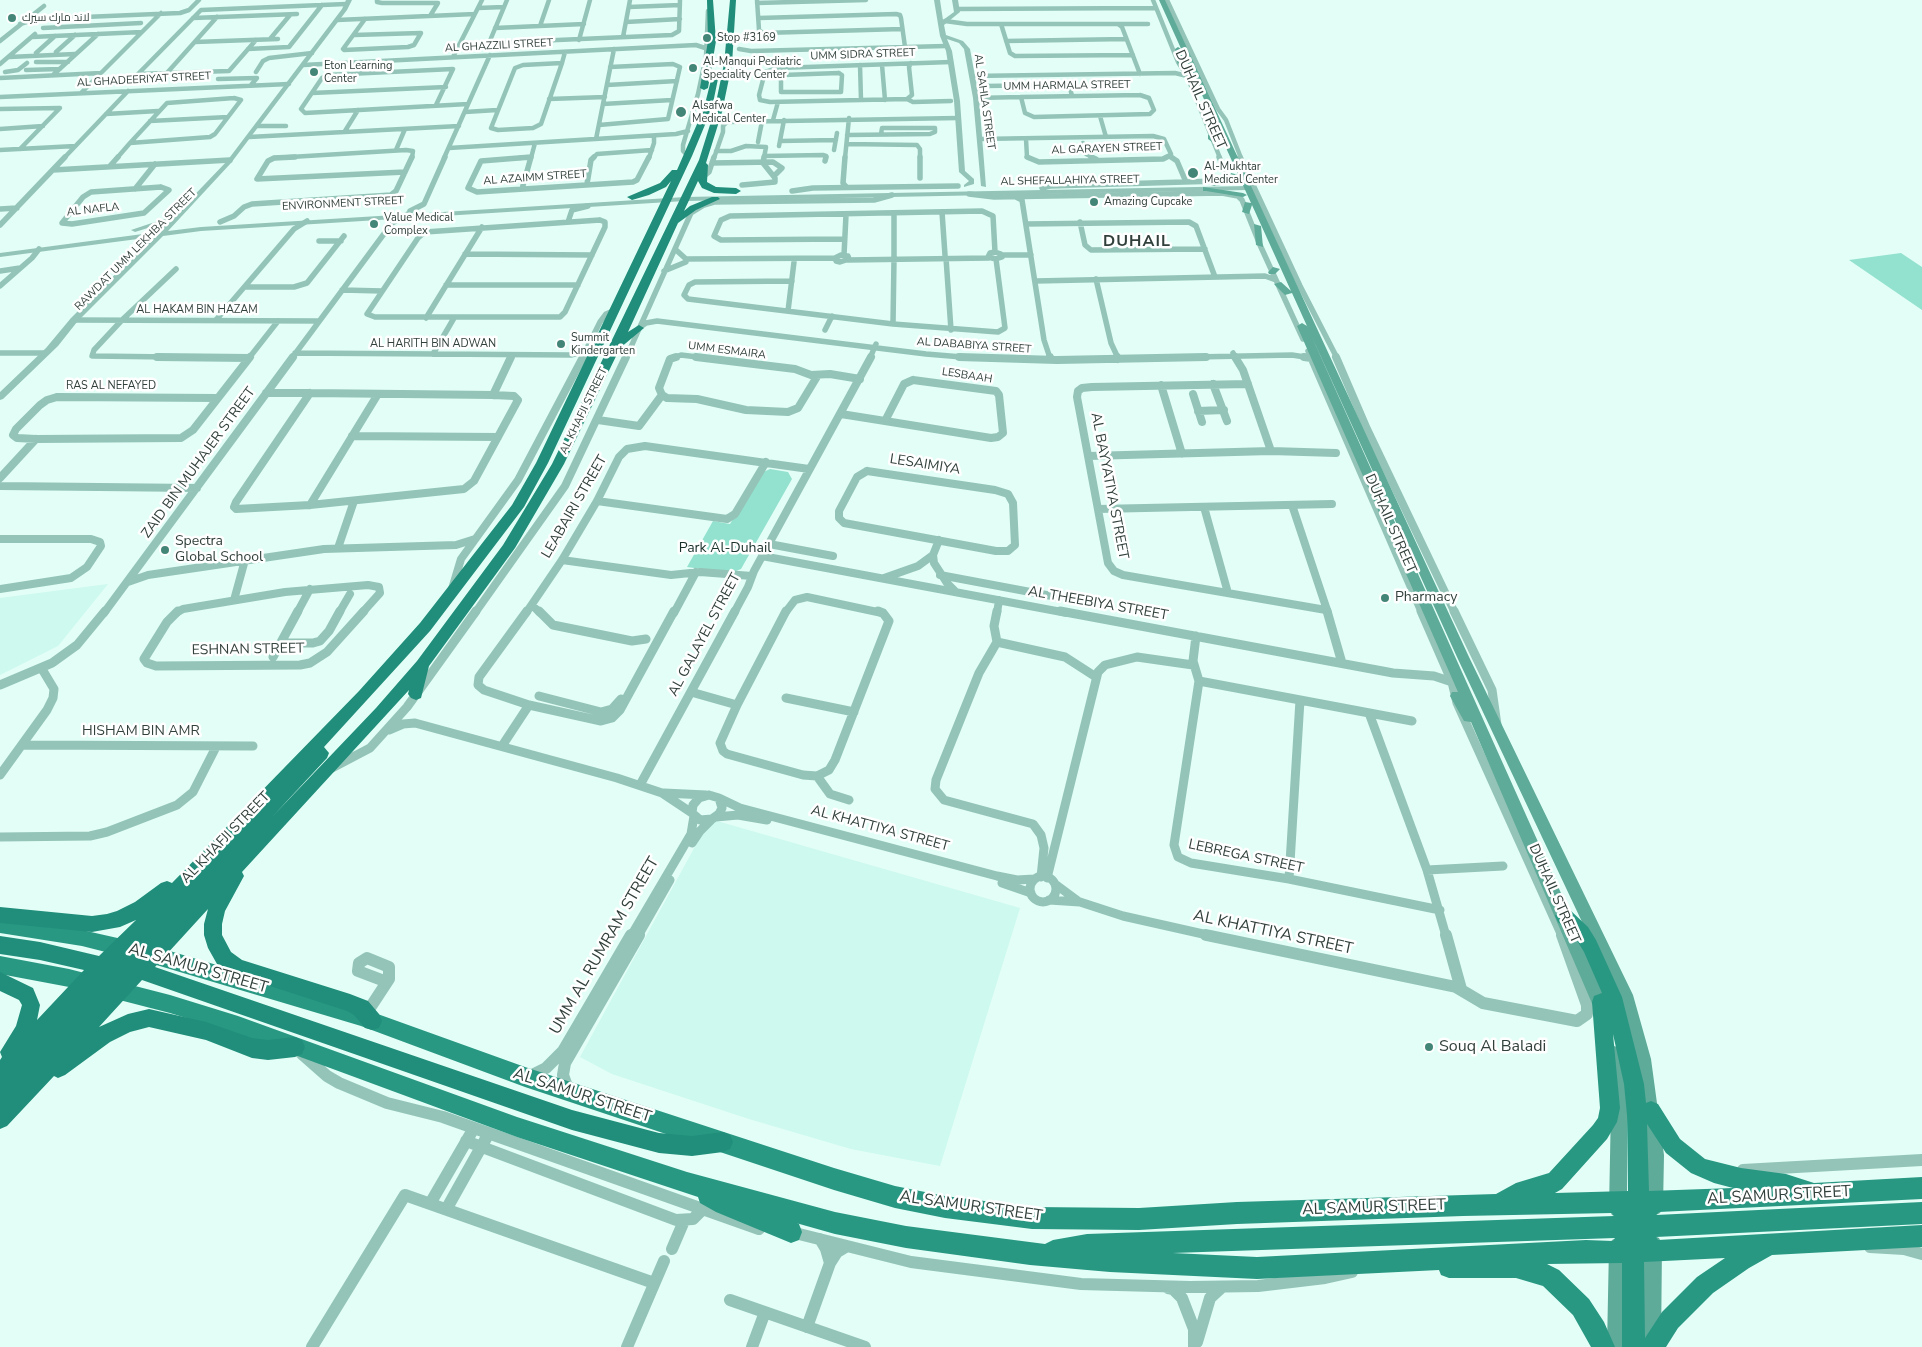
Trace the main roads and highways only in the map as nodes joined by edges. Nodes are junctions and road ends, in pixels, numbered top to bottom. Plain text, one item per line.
1 (1162, 0) edge
2 (710, 1) edge
3 (733, 1) edge
4 (724, 2) dead end
5 (1154, 4) edge
6 (739, 40) dead end
7 (1178, 48) junction
8 (1183, 68) road end
9 (708, 108) junction
10 (1222, 113) road end
11 (717, 117) junction
12 (725, 125) road end
13 (1220, 127) junction
14 (690, 134) junction
15 (1211, 137) road end
16 (711, 140) junction
17 (1219, 143) junction
18 (708, 162) junction
19 (682, 167) junction
20 (1230, 178) junction
21 (739, 188) road end
22 (1244, 194) junction
23 (676, 197) junction
24 (631, 199) junction
25 (715, 199) road end
26 (655, 223) junction
27 (673, 224) junction
28 (1257, 226) junction
29 (1260, 245) road end
30 (632, 309) junction
31 (639, 328) road end
32 (615, 347) junction
33 (1325, 374) junction
34 (1351, 390) road end
35 (1424, 598) junction
36 (425, 628) junction
37 (1427, 629) road end
38 (422, 665) junction
39 (416, 694) road end
40 (1456, 696) road end
41 (327, 733) junction
42 (1484, 733) junction
43 (246, 856) junction
44 (0, 915) edge
45 (1564, 916) junction
46 (0, 925) edge
47 (0, 945) edge
48 (0, 966) edge
49 (120, 968) junction
50 (0, 981) edge
51 (1601, 1002) junction
52 (369, 1017) junction
53 (295, 1047) junction
54 (0, 1063) edge
55 (0, 1074) edge
56 (4, 1107) edge
57 (1651, 1112) junction
58 (723, 1142) junction
59 (687, 1183) junction
60 (1922, 1188) edge
61 (1817, 1194) junction
62 (1500, 1204) junction
63 (1922, 1213) edge
64 (1636, 1227) junction
65 (792, 1232) road end
66 (1922, 1236) edge
67 (1770, 1245) junction
68 (1030, 1254) junction
69 (1387, 1262) junction
70 (1603, 1347) edge
71 (1617, 1347) edge
72 (1634, 1347) edge
73 (1652, 1347) edge

1 - 13 main road, DUHAIL STREET
2 - 14 highway
3 - 11 highway, AL KHAFJI STREET
4 - 9 highway, AL KHAFJI STREET
5 - 7 main road, DUHAIL STREET
6 - 11 highway
7 - 8 main road
7 - 17 main road, DUHAIL STREET
9 - 14 highway, AL KHAFJI STREET
9 - 23 highway
10 - 13 main road
11 - 16 highway, AL KHAFJI STREET
12 - 16 highway
13 - 22 main road, DUHAIL STREET
14 - 19 highway, AL KHAFJI STREET
15 - 17 main road
16 - 18 highway, AL KHAFJI STREET
17 - 20 main road, DUHAIL STREET
18 - 21 highway
18 - 23 highway, AL KHAFJI STREET
19 - 23 highway, AL KHAFJI STREET
19 - 24 highway
20 - 22 main road, DUHAIL STREET
20 - 22 main road
22 - 28 main road, DUHAIL STREET
22 - 33 main road, DUHAIL STREET
23 - 24 highway
23 - 26 highway, AL KHAFJI STREET
23 - 27 highway, AL KHAFJI STREET
23 - 30 highway
24 - 26 highway
25 - 27 highway
26 - 36 highway, AL KHAFJI STREET
27 - 30 highway, AL KHAFJI STREET
28 - 29 main road
28 - 33 main road, DUHAIL STREET
30 - 32 highway, AL KHAFJI STREET
31 - 32 highway
32 - 38 highway, AL KHAFJI STREET
33 - 34 main road
33 - 35 main road, DUHAIL STREET
33 - 57 main road, DUHAIL STREET
35 - 37 main road
35 - 42 main road, DUHAIL STREET
36 - 41 highway, AL KHAFJI STREET
36 - 49 highway
38 - 39 highway
38 - 43 highway, AL KHAFJI STREET
40 - 42 main road
41 - 44 highway
41 - 49 highway, AL KHAFJI STREET
42 - 45 main road, DUHAIL STREET
43 - 49 highway, AL KHAFJI STREET
43 - 52 highway
45 - 51 main road, DUHAIL STREET
45 - 64 main road
46 - 49 main road, AL SAMUR STREET
47 - 49 highway
48 - 49 main road, AL SAMUR STREET
49 - 52 main road, AL SAMUR STREET
49 - 53 main road, AL SAMUR STREET
49 - 55 highway, AL KHAFJI STREET
49 - 56 highway, AL KHAFJI STREET
49 - 58 highway
50 - 54 highway
51 - 62 main road
51 - 64 main road, DUHAIL STREET
52 - 58 main road, AL SAMUR STREET
53 - 56 highway
53 - 59 main road, AL SAMUR STREET
57 - 61 main road
57 - 64 main road, DUHAIL STREET
58 - 62 main road, AL SAMUR STREET
59 - 65 main road
59 - 68 main road, AL SAMUR STREET
60 - 61 main road, AL SAMUR STREET
61 - 64 main road, AL SAMUR STREET
62 - 64 main road, AL SAMUR STREET
63 - 64 main road
64 - 67 main road, AL SAMUR STREET
64 - 68 main road
64 - 69 main road, AL SAMUR STREET
64 - 71 main road
64 - 72 main road
64 - 73 main road
66 - 67 main road, AL SAMUR STREET
67 - 73 main road
68 - 69 main road, AL SAMUR STREET
69 - 70 main road

